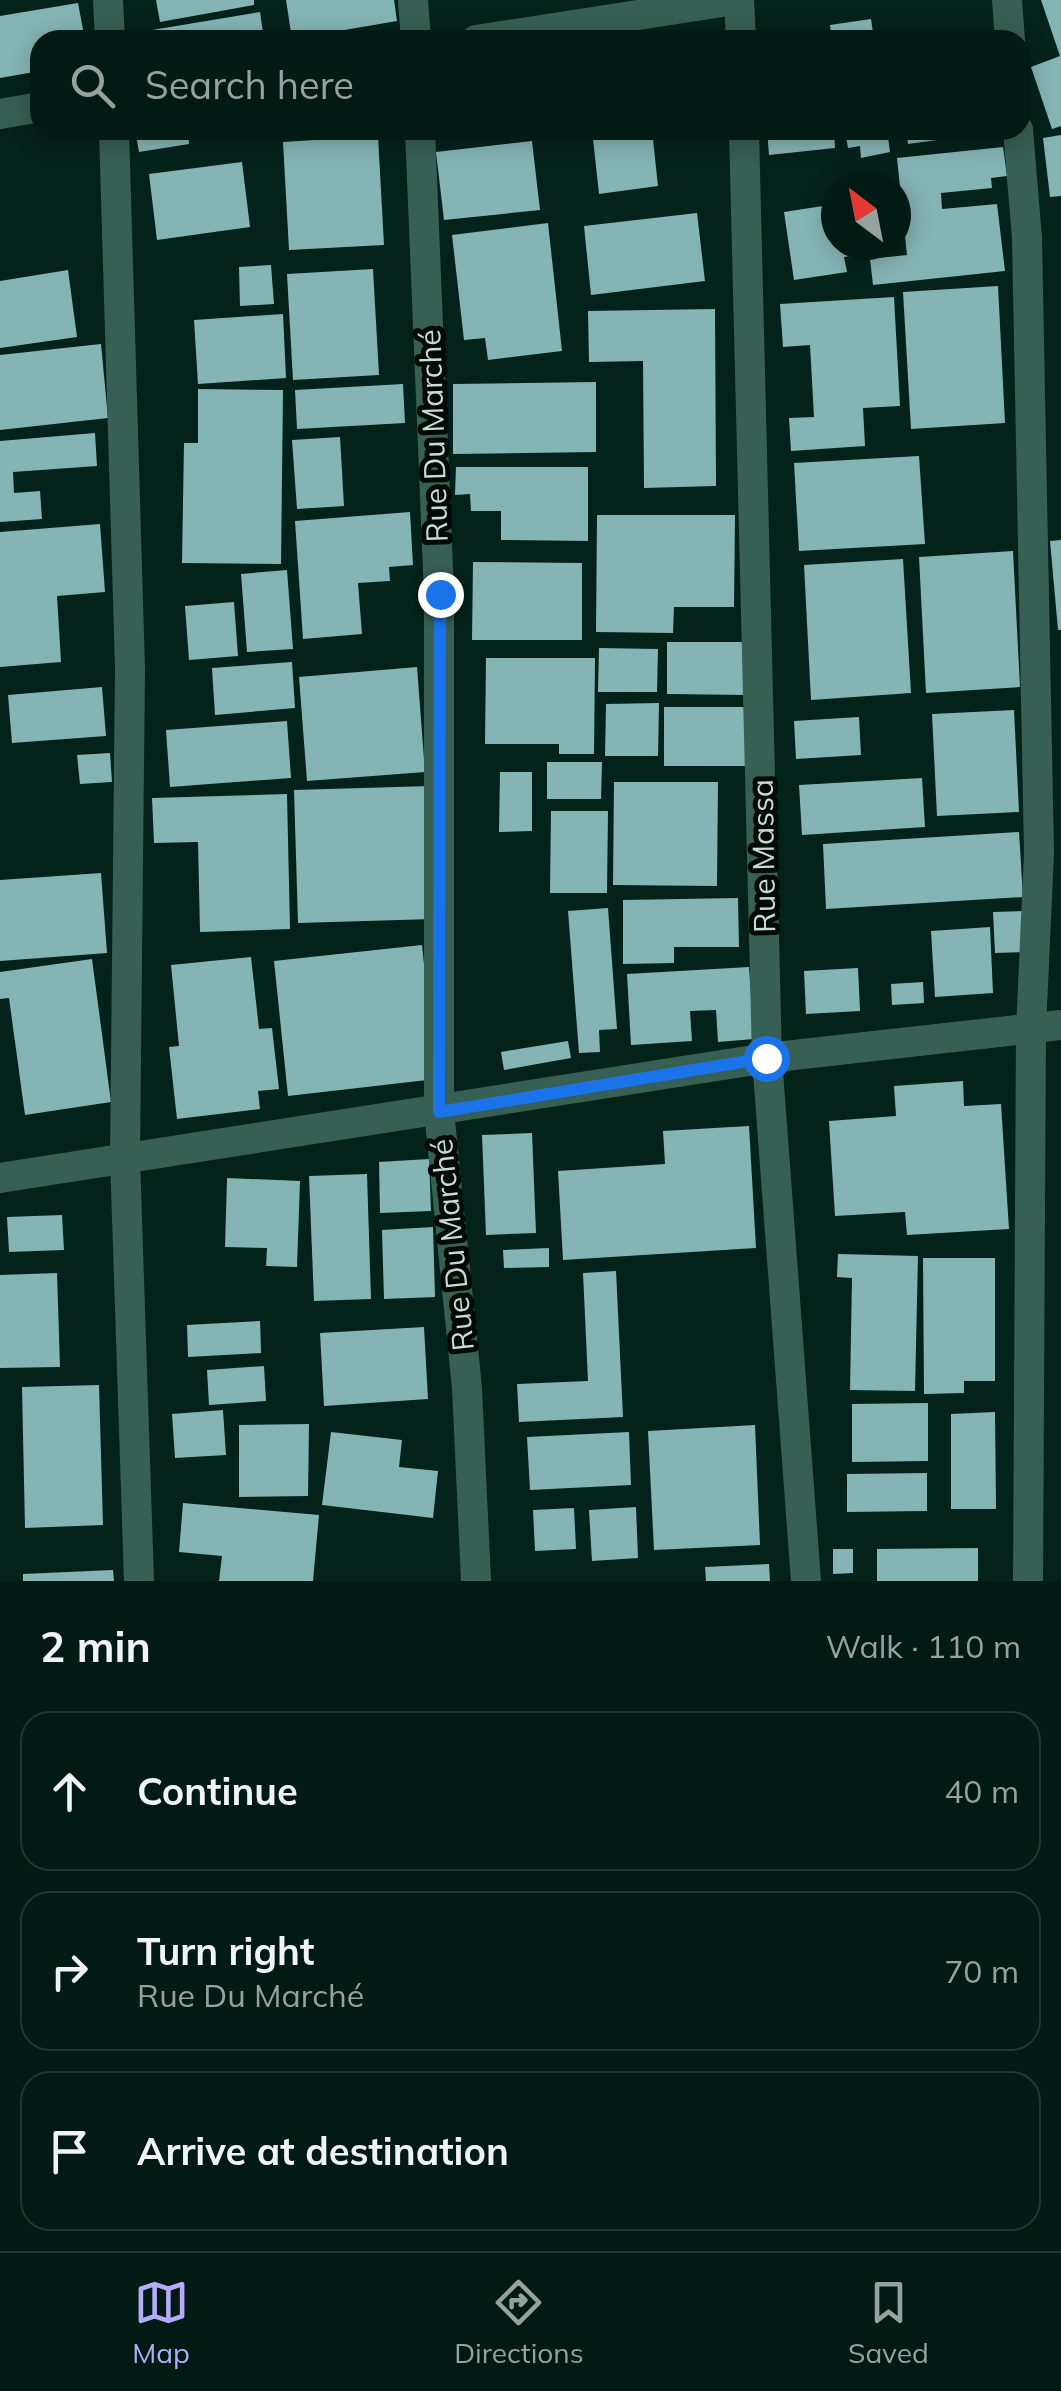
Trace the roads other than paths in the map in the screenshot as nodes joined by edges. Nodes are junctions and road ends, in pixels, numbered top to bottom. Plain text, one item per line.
1 (108, 0) edge
2 (413, 0) edge
3 (737, 0) edge
4 (1006, 0) edge
5 (110, 30) edge
6 (415, 30) edge
7 (541, 30) edge
8 (740, 30) edge
9 (1009, 30) edge
10 (30, 109) edge
11 (0, 114) edge
12 (114, 140) edge
13 (420, 140) edge
14 (744, 140) edge
15 (1019, 140) edge
16 (1046, 1027) edge
17 (766, 1058) junction
18 (439, 1112) junction
19 (125, 1158) junction
20 (0, 1178) edge
21 (139, 1581) edge
22 (476, 1581) edge
23 (806, 1581) edge
24 (1028, 1581) edge

1 - 5 street
2 - 6 street
3 - 7 street
3 - 8 street
4 - 9 street
10 - 11 street
12 - 19 street
13 - 18 street, Rue Du Marché
14 - 17 street, Rue Massa
15 - 16 street
16 - 17 street
16 - 24 street
17 - 18 street
17 - 23 street, Rue Massa
18 - 19 street
18 - 22 street, Rue Du Marché
19 - 20 street
19 - 21 street

